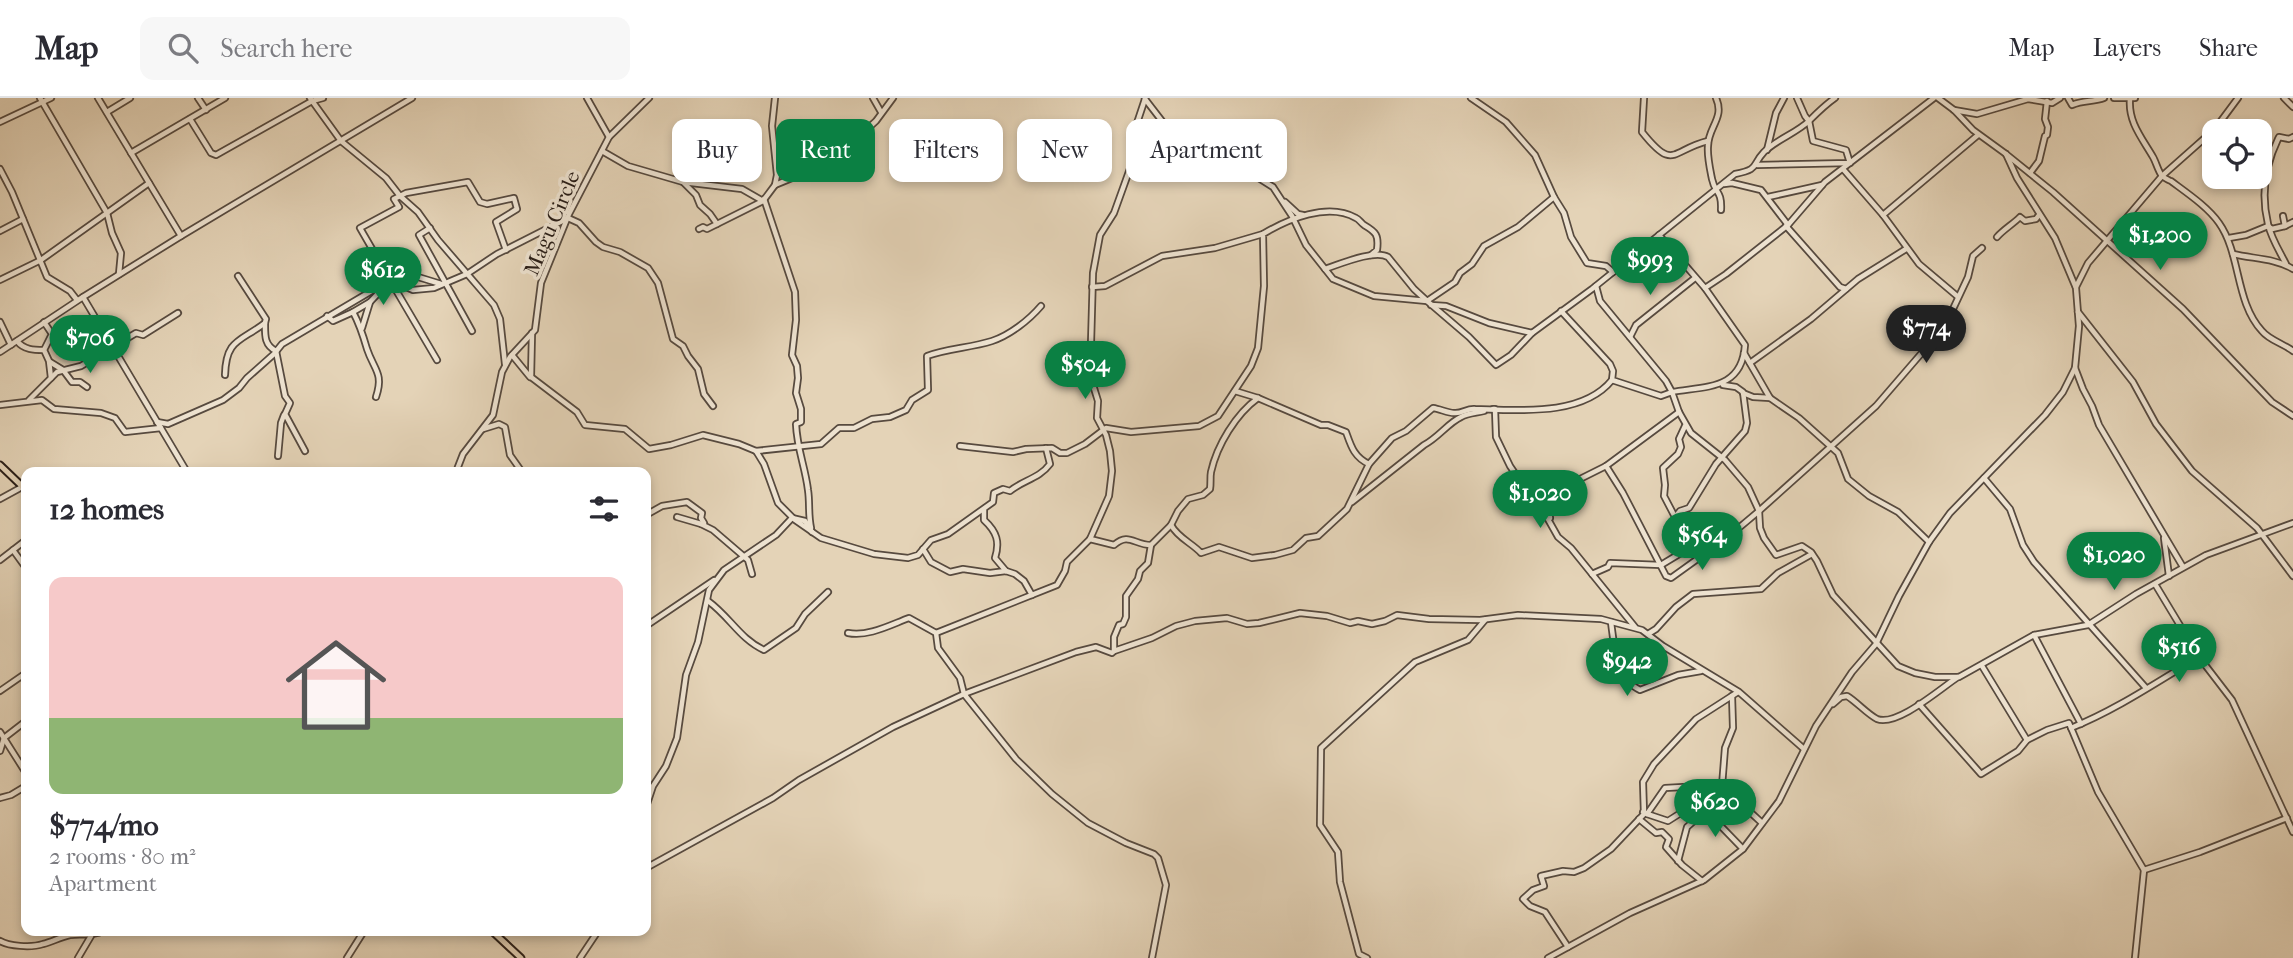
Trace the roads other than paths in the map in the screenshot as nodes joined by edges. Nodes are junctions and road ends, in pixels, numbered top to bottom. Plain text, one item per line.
1 (51, 98) edge
2 (98, 98) edge
3 (130, 98) edge
4 (198, 98) edge
5 (225, 98) edge
6 (323, 98) edge
7 (412, 98) edge
8 (587, 98) edge
9 (649, 98) edge
10 (775, 98) edge
11 (873, 98) edge
12 (893, 98) edge
13 (1471, 98) edge
14 (1644, 98) edge
15 (1716, 98) edge
16 (1784, 98) edge
17 (1797, 98) edge
18 (1835, 98) edge
19 (1936, 98) edge
20 (2060, 98) edge
21 (2068, 98) edge
22 (2104, 98) edge
23 (2114, 98) edge
24 (2135, 98) edge
25 (2238, 98) edge
26 (2284, 98) edge
27 (1145, 99) edge
28 (2130, 99) edge
29 (41, 100) edge
30 (311, 100) edge
31 (2046, 102) junction
32 (2293, 107) edge
33 (206, 110) junction
34 (1954, 110) junction
35 (881, 112) junction
36 (107, 113) junction
37 (190, 119) junction
38 (1810, 121) junction
39 (0, 122) edge
40 (1979, 135) junction
41 (609, 136) junction
42 (2293, 137) edge
43 (341, 141) junction
44 (1708, 141) junction
45 (1767, 150) junction
46 (602, 151) junction
47 (131, 153) junction
48 (2006, 154) junction
49 (1850, 163) junction
50 (1757, 165) junction
51 (0, 169) edge
52 (1843, 169) junction
53 (2030, 173) junction
54 (2162, 176) junction
55 (672, 179) edge
56 (682, 182) joint
57 (149, 183) junction
58 (1724, 184) junction
59 (1823, 184) junction
60 (775, 185) junction
61 (1716, 190) junction
62 (400, 196) junction
63 (1554, 197) junction
64 (1768, 197) junction
65 (1282, 199) junction
66 (764, 200) junction
67 (1721, 210) dead end
68 (107, 213) junction
69 (1303, 215) junction
70 (1883, 215) junction
71 (2039, 215) junction
72 (2283, 216) dead end
73 (1292, 217) junction
74 (568, 218) junction
75 (23, 219) junction
76 (2293, 222) edge
77 (717, 224) junction
78 (1787, 226) junction
79 (2268, 226) junction
80 (2286, 226) junction
81 (430, 228) junction
82 (699, 229) dead end
83 (0, 231) edge
84 (1263, 234) junction
85 (1659, 235) junction
86 (181, 236) junction
87 (1997, 237) dead end
88 (2229, 238) junction
89 (2107, 241) junction
90 (1906, 248) junction
91 (1982, 248) dead end
92 (506, 250) junction
93 (2233, 254) junction
94 (1371, 255) junction
95 (41, 260) junction
96 (2286, 264) junction
97 (382, 265) junction
98 (1325, 269) junction
99 (2293, 269) edge
100 (1613, 272) junction
101 (119, 274) junction
102 (467, 274) junction
103 (238, 276) dead end
104 (1695, 278) junction
105 (0, 280) edge
106 (390, 280) junction
107 (444, 284) junction
108 (1596, 286) junction
109 (1092, 288) junction
110 (1705, 288) junction
111 (2076, 288) junction
112 (1847, 289) junction
113 (1957, 296) junction
114 (80, 298) junction
115 (370, 302) junction
116 (1429, 303) junction
117 (1041, 306) dead end
118 (1561, 311) junction
119 (353, 312) junction
120 (2078, 312) junction
121 (178, 313) dead end
122 (327, 316) junction
123 (0, 322) edge
124 (44, 323) junction
125 (265, 323) junction
126 (362, 328) junction
127 (472, 331) dead end
128 (532, 333) junction
129 (1532, 333) junction
130 (1630, 337) junction
131 (17, 341) junction
132 (11, 345) junction
133 (112, 346) junction
134 (44, 350) junction
135 (276, 351) junction
136 (2293, 351) edge
137 (0, 352) edge
138 (1744, 353) junction
139 (512, 355) junction
140 (437, 360) dead end
141 (49, 361) junction
142 (1750, 363) junction
143 (506, 365) junction
144 (2076, 368) junction
145 (63, 370) junction
146 (225, 375) dead end
147 (531, 377) junction
148 (51, 378) junction
149 (1612, 380) junction
150 (1722, 384) junction
151 (87, 387) dead end
152 (1235, 391) junction
153 (1672, 392) junction
154 (1743, 392) junction
155 (376, 397) dead end
156 (1258, 398) junction
157 (1770, 398) junction
158 (28, 401) junction
159 (0, 405) edge
160 (713, 406) dead end
161 (1495, 409) junction
162 (1678, 412) junction
163 (285, 414) junction
164 (2293, 416) edge
165 (157, 422) junction
166 (1685, 426) junction
167 (161, 428) junction
168 (482, 429) junction
169 (1103, 431) junction
170 (960, 446) dead end
171 (1832, 446) junction
172 (797, 447) junction
173 (1046, 448) junction
174 (305, 451) dead end
175 (757, 452) junction
176 (278, 456) dead end
177 (1721, 458) junction
178 (1370, 464) junction
179 (0, 465) edge
180 (1606, 466) junction
181 (184, 467) edge
182 (458, 467) edge
183 (518, 467) edge
184 (1984, 478) junction
185 (21, 485) edge
186 (21, 489) edge
187 (0, 499) edge
188 (1349, 504) junction
189 (984, 509) junction
190 (1759, 511) junction
191 (651, 512) edge
192 (677, 517) dead end
193 (1675, 517) junction
194 (792, 518) junction
195 (1550, 522) junction
196 (2293, 523) edge
197 (701, 524) junction
198 (1171, 525) junction
199 (812, 532) junction
200 (2164, 534) junction
201 (2262, 534) junction
202 (1728, 537) junction
203 (1090, 539) junction
204 (1929, 542) junction
205 (21, 544) edge
206 (1151, 545) junction
207 (923, 549) junction
208 (13, 550) junction
209 (1686, 550) junction
210 (1812, 554) junction
211 (744, 557) junction
212 (0, 560) edge
213 (21, 561) edge
214 (1661, 565) junction
215 (2183, 567) junction
216 (1006, 571) junction
217 (752, 574) dead end
218 (1592, 574) junction
219 (2168, 576) junction
220 (2293, 576) edge
221 (717, 578) junction
222 (2155, 584) junction
223 (828, 592) dead end
224 (1032, 595) junction
225 (708, 601) junction
226 (1486, 619) junction
227 (1611, 622) junction
228 (651, 623) edge
229 (2088, 625) junction
230 (1636, 628) junction
231 (848, 633) dead end
232 (936, 633) junction
233 (1647, 634) junction
234 (2034, 635) junction
235 (1876, 643) junction
236 (1114, 651) junction
237 (2199, 657) junction
238 (1982, 665) junction
239 (1702, 670) junction
240 (21, 676) edge
241 (1959, 677) junction
242 (2146, 688) junction
243 (0, 691) edge
244 (1739, 692) junction
245 (964, 694) junction
246 (1732, 696) junction
247 (1919, 704) junction
248 (1829, 707) junction
249 (2081, 724) junction
250 (21, 725) edge
251 (2071, 728) junction
252 (0, 732) edge
253 (5, 738) junction
254 (2027, 740) junction
255 (1804, 749) junction
256 (0, 751) edge
257 (21, 761) edge
258 (1722, 786) junction
259 (21, 789) edge
260 (651, 792) edge
261 (0, 798) edge
262 (1705, 811) junction
263 (1645, 813) junction
264 (2287, 818) junction
265 (1639, 819) junction
266 (1762, 823) junction
267 (2293, 832) edge
268 (1743, 849) junction
269 (1678, 861) junction
270 (651, 865) edge
271 (2144, 870) junction
272 (1702, 881) junction
273 (70, 936) edge
274 (91, 936) edge
275 (360, 936) edge
276 (497, 936) edge
277 (595, 936) edge
278 (0, 941) edge
279 (1568, 947) junction
280 (78, 958) edge
281 (347, 958) edge
282 (521, 958) edge
283 (580, 958) edge
284 (1152, 958) edge
285 (1367, 958) edge
286 (1548, 958) edge
287 (2135, 958) edge

1 - 29 street
2 - 36 street
3 - 36 street
4 - 33 street
5 - 33 street
6 - 30 street
7 - 43 street
8 - 41 street
9 - 41 street
10 - 60 street
11 - 35 street
12 - 35 street
13 - 63 street
14 - 44 street
15 - 44 street
16 - 45 street
17 - 38 street
18 - 38 street
19 - 34 street
19 - 49 street
20 - 31 street
21 - 22 street
23 - 28 street
24 - 28 street
25 - 54 street
26 - 32 street
27 - 65 street
27 - 109 street
28 - 54 street
29 - 39 street
29 - 68 street
30 - 37 street
30 - 43 street
31 - 34 street
31 - 53 street
33 - 37 street
34 - 40 street
35 - 60 street
36 - 47 street
37 - 47 street
38 - 45 street
38 - 49 street
40 - 48 street
40 - 70 street
41 - 46 street, Magu Circle
42 - 79 street
43 - 62 street
43 - 86 street
44 - 61 street
45 - 50 street
46 - 55 street
46 - 74 street, Magu Circle
47 - 57 street
48 - 53 street
48 - 71 street
49 - 50 street
49 - 52 street
50 - 58 street
51 - 75 street
52 - 59 street
52 - 70 street
53 - 89 street
54 - 88 street
54 - 89 street
56 - 66 street
56 - 77 street
57 - 68 street
57 - 86 street
58 - 61 street
58 - 64 street
59 - 64 street
59 - 78 street
60 - 66 street
61 - 67 street
61 - 85 street
62 - 81 street
62 - 92 street
62 - 97 street
63 - 100 street
63 - 116 street
64 - 78 street
65 - 69 street
65 - 73 street
66 - 77 street
66 - 172 street
68 - 95 street
68 - 101 street
69 - 73 street
69 - 94 street
70 - 90 street
71 - 87 street
71 - 111 street
72 - 80 street
73 - 84 street
73 - 98 street
74 - 92 street
74 - 128 street, Magu Circle
74 - 160 street
75 - 83 street
75 - 95 street
76 - 80 street
77 - 82 street
78 - 110 street
78 - 112 street
79 - 80 street
79 - 88 street
79 - 96 street
81 - 102 street
81 - 107 street
84 - 109 street
84 - 152 street
85 - 100 street
85 - 104 street
86 - 101 street
88 - 93 street
89 - 111 street
89 - 164 street
90 - 112 street
90 - 113 street
91 - 113 street
92 - 102 street
93 - 96 street
93 - 136 street
94 - 98 street
94 - 116 street
95 - 105 street
95 - 114 street
96 - 99 street
97 - 106 street
97 - 107 street
98 - 116 street
100 - 108 street
101 - 114 street
102 - 107 street
102 - 143 street
103 - 125 street
104 - 110 street
104 - 130 street
106 - 107 street
106 - 115 street
106 - 122 street
106 - 140 street
107 - 127 street
108 - 118 street
108 - 130 street
109 - 169 street
110 - 138 street
111 - 120 street
112 - 142 street
113 - 171 street
114 - 124 street
114 - 133 street
115 - 119 street
115 - 126 street
116 - 129 street
116 - 129 street
117 - 172 street
118 - 129 street
118 - 149 street
119 - 122 street
119 - 126 street
120 - 144 street
120 - 201 street
121 - 133 street
122 - 135 street
123 - 132 street
124 - 131 street
124 - 134 street
125 - 135 street
125 - 146 street
126 - 155 street
128 - 139 street
128 - 147 street, Magu Circle
130 - 153 street
131 - 132 street
131 - 134 street
132 - 137 street
133 - 145 street
133 - 165 street
134 - 141 street
135 - 163 street
135 - 165 street
138 - 142 street
138 - 150 street
139 - 143 street
139 - 147 street
141 - 145 street
141 - 148 street
142 - 157 street
143 - 168 street
144 - 184 street
144 - 200 street
145 - 148 street
145 - 151 street
147 - 175 street
148 - 158 street
149 - 153 street
149 - 161 street
150 - 153 street
150 - 154 street
152 - 156 street
152 - 169 street
153 - 162 street
154 - 157 street
154 - 177 street
156 - 178 street
156 - 198 street
157 - 171 street
158 - 159 street
158 - 167 street
161 - 178 street
161 - 188 street
161 - 195 street
162 - 166 street
162 - 180 street
163 - 174 street
163 - 176 street
165 - 167 street
166 - 177 street
166 - 193 street
167 - 181 street
168 - 182 street
168 - 183 street
169 - 173 street
169 - 203 street
170 - 173 street
171 - 190 street
171 - 204 street
172 - 175 street
172 - 199 street
173 - 189 street
175 - 194 street
177 - 190 street
177 - 193 street
178 - 188 street
179 - 185 main road
180 - 195 street
180 - 214 street
184 - 204 street
184 - 229 street
186 - 187 street
188 - 198 street
189 - 207 street
189 - 216 street
190 - 202 street
190 - 210 street
191 - 197 street
192 - 197 street
193 - 209 street
194 - 199 street
194 - 211 street
195 - 218 street
196 - 201 street
197 - 211 street
198 - 206 street
199 - 207 street
200 - 215 street
200 - 219 street
201 - 215 street
201 - 220 street
202 - 209 street
202 - 214 street
203 - 206 street
203 - 224 street
204 - 235 street
205 - 208 street
206 - 236 street
207 - 216 street
208 - 212 street
208 - 213 street
209 - 214 street
210 - 233 street
210 - 235 street
211 - 217 street
211 - 221 street
214 - 218 street
215 - 219 street
216 - 224 street
218 - 230 street
219 - 222 street
221 - 225 street
221 - 228 street
222 - 229 street
222 - 237 street
223 - 225 street
224 - 232 street
225 - 260 street
226 - 227 street
226 - 236 street
226 - 285 street
227 - 230 street
227 - 239 street
229 - 234 street
229 - 242 street
230 - 233 street
231 - 232 street
232 - 245 street
233 - 239 street
234 - 238 street
234 - 249 street
235 - 241 street
235 - 248 street
236 - 245 street
237 - 242 street
237 - 264 street
238 - 241 street
238 - 254 street
239 - 244 street
240 - 243 street
241 - 247 street
242 - 249 street
244 - 246 street
244 - 255 street
245 - 270 street
245 - 284 street
246 - 258 street
246 - 263 street
247 - 248 street
247 - 254 street
248 - 255 street
249 - 251 street
250 - 253 street
251 - 254 street
251 - 271 street
252 - 253 street
253 - 256 street
253 - 257 street
255 - 266 street
258 - 262 street
258 - 266 street
259 - 261 street
262 - 263 street
262 - 263 street
262 - 268 street
262 - 269 street
263 - 265 street
264 - 267 street
264 - 271 street
265 - 269 street
265 - 279 street
266 - 268 street
268 - 272 street
269 - 272 street
271 - 287 street
272 - 279 street
273 - 278 street
274 - 280 street
275 - 281 street
276 - 282 main road
277 - 283 street
279 - 286 street

